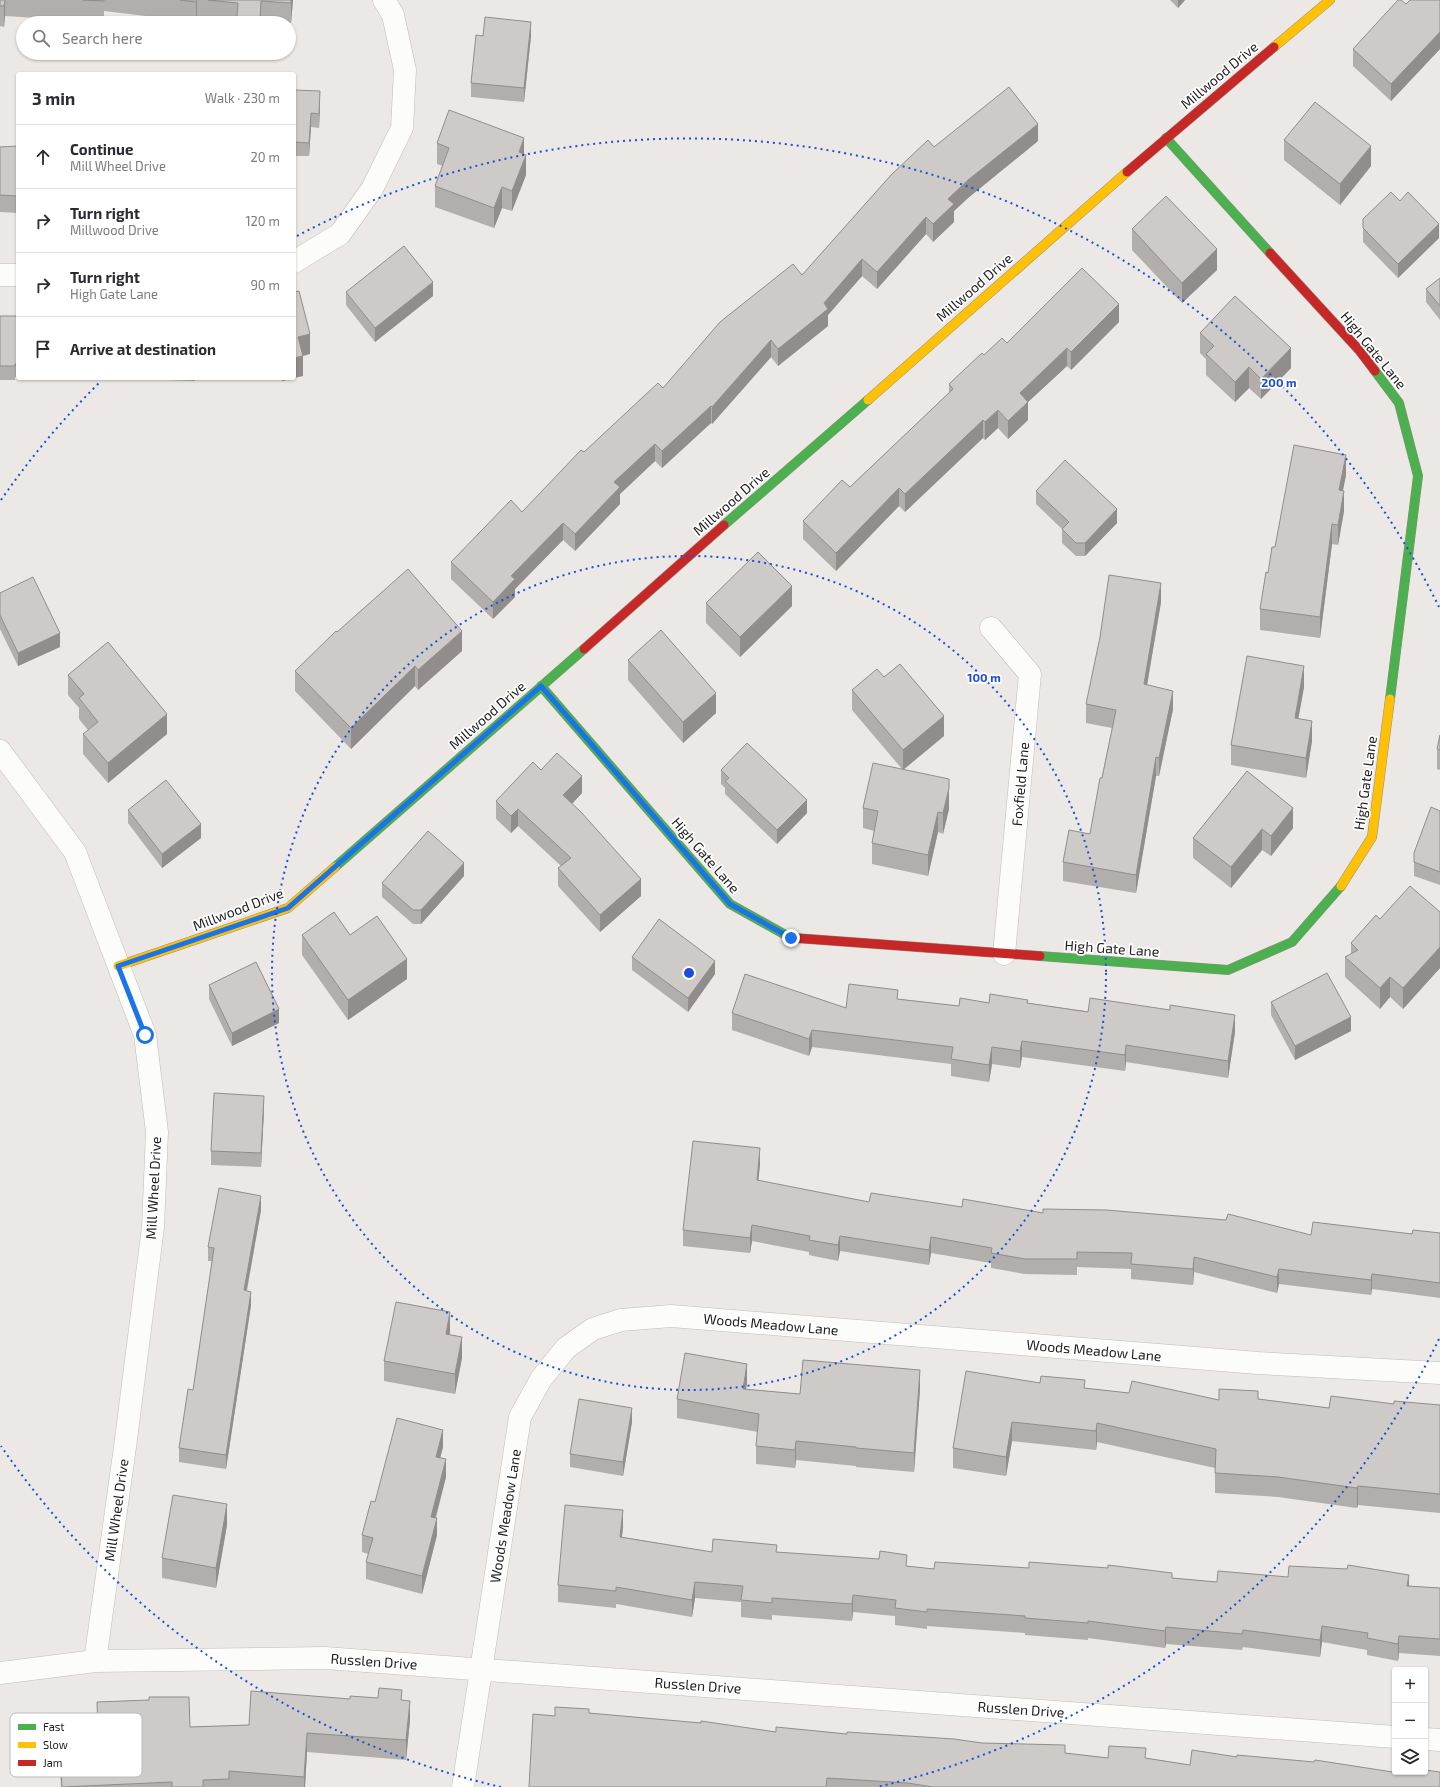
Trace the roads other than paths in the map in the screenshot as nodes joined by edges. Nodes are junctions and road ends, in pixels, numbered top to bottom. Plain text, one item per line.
1 (384, 0) edge
2 (1330, 0) edge
3 (1166, 138) junction
4 (296, 261) edge
5 (0, 275) edge
6 (16, 275) edge
7 (991, 628) dead end
8 (541, 686) junction
9 (0, 751) edge
10 (1004, 954) junction
11 (118, 966) junction
12 (1440, 1373) edge
13 (95, 1660) junction
14 (482, 1669) junction
15 (0, 1673) edge
16 (1392, 1737) edge
17 (1428, 1739) edge
18 (1440, 1740) edge
19 (463, 1787) edge

1 - 4 street
2 - 3 street, Millwood Drive
3 - 8 street, Millwood Drive
3 - 10 street, High Gate Lane
5 - 6 street
7 - 10 street, Foxfield Lane
8 - 10 street, High Gate Lane
8 - 11 street, Millwood Drive
9 - 11 street, Mill Wheel Drive
11 - 13 street, Mill Wheel Drive
12 - 14 street, Woods Meadow Lane
13 - 14 street, Russlen Drive
13 - 15 street, Russlen Drive
14 - 16 street, Russlen Drive
14 - 19 street, Woods Meadow Lane
17 - 18 street

